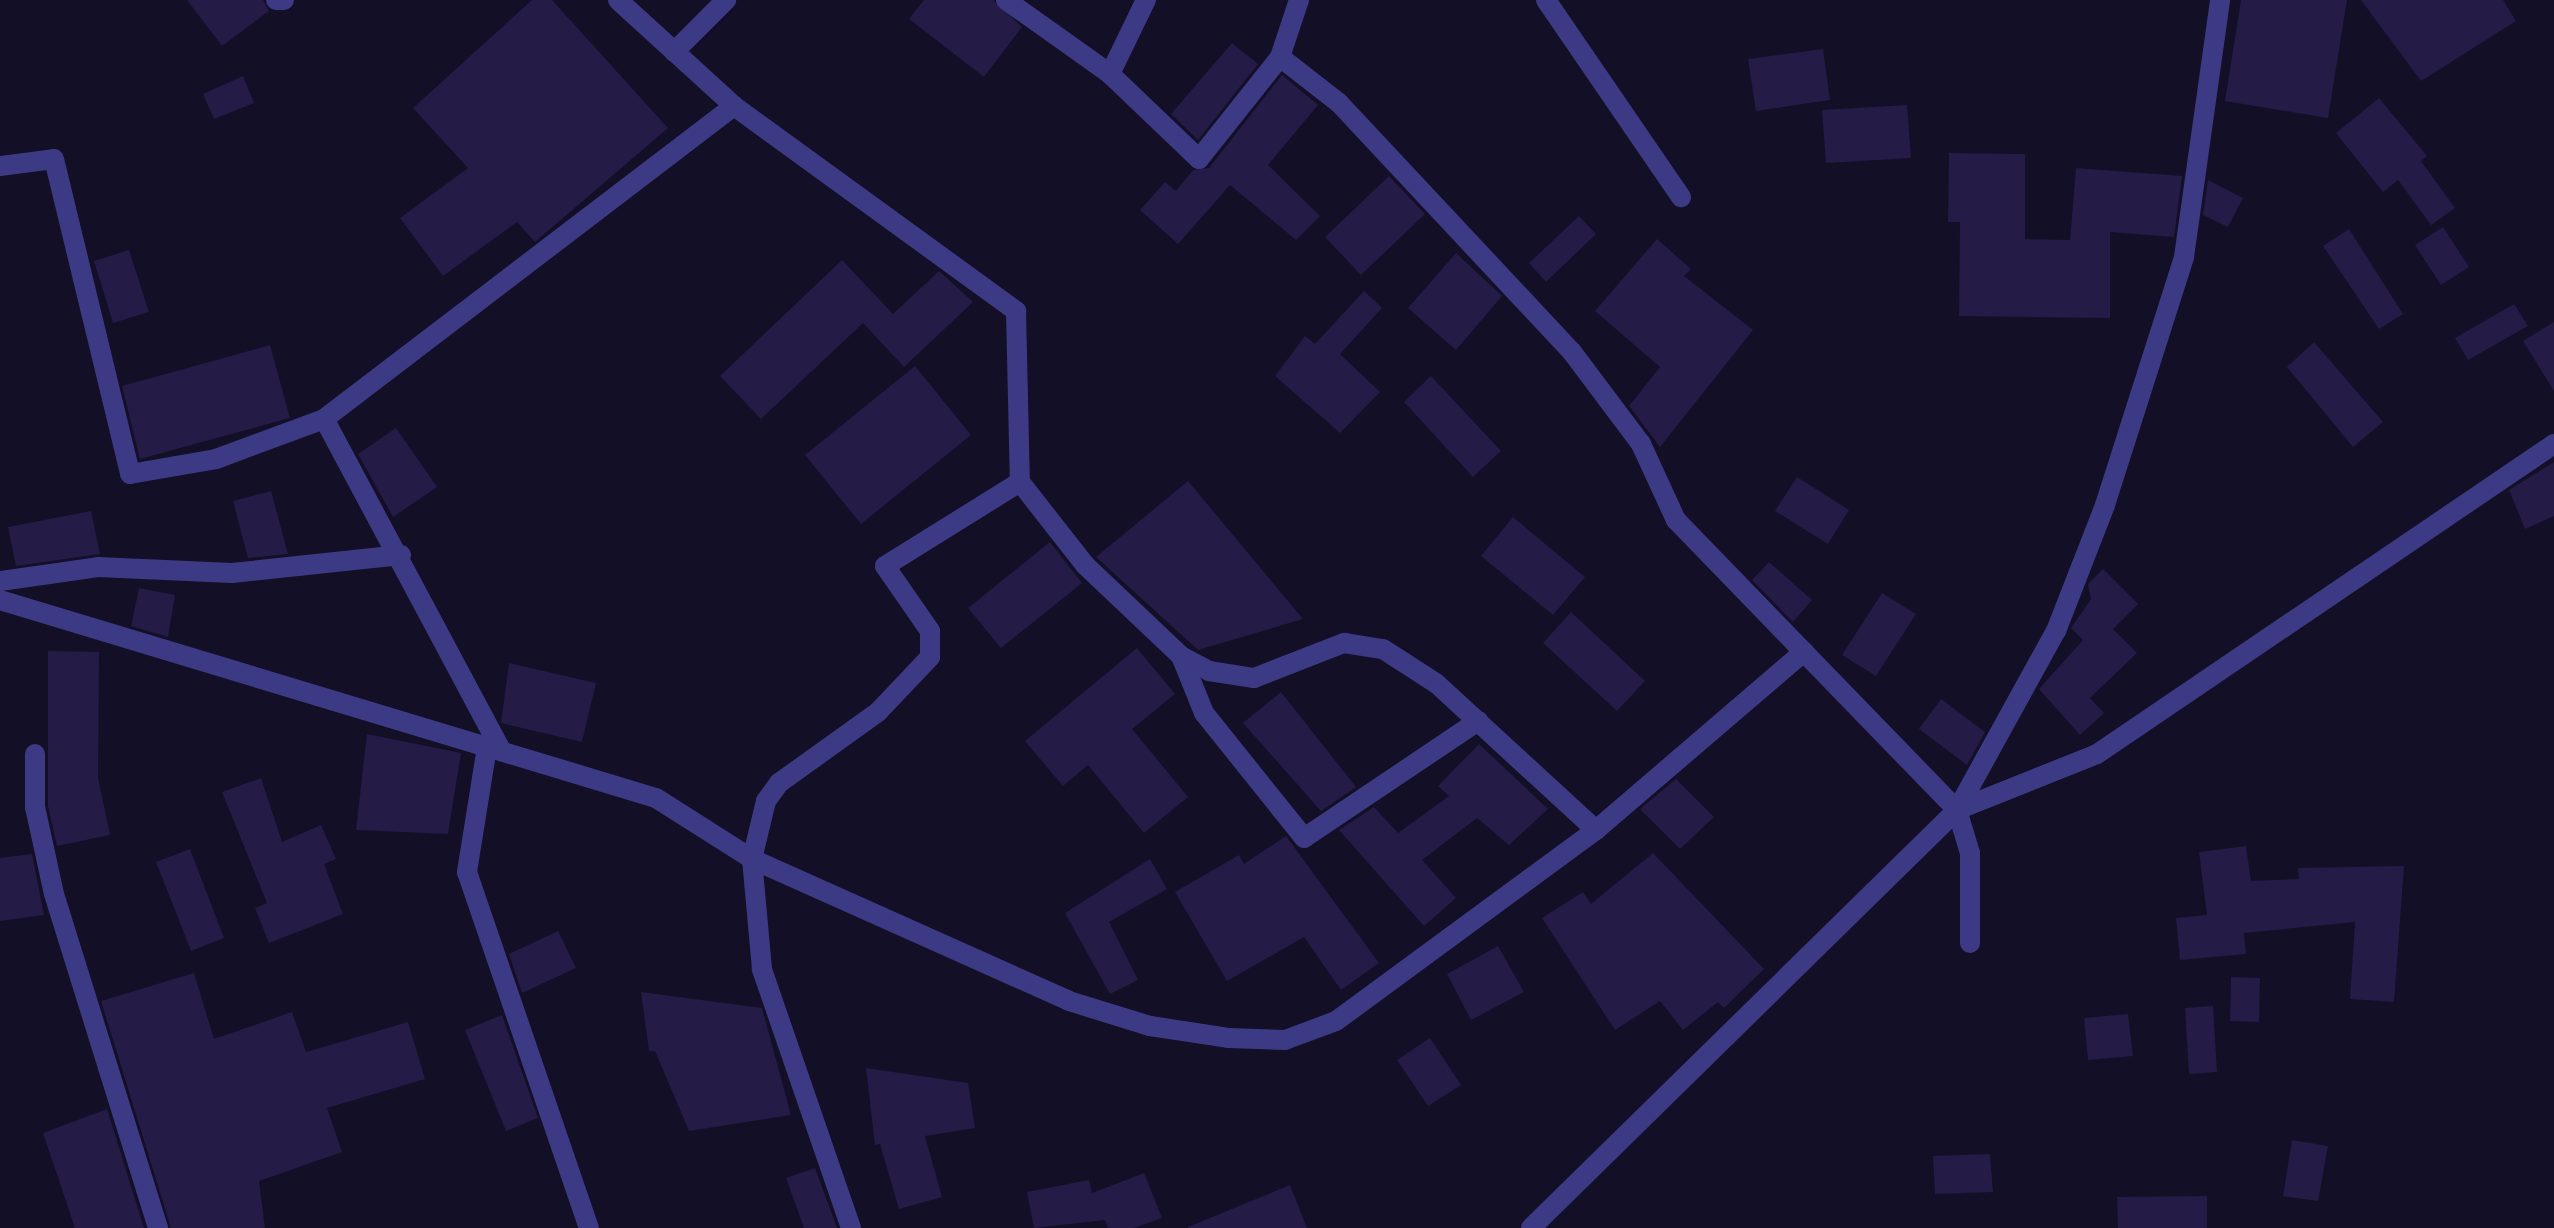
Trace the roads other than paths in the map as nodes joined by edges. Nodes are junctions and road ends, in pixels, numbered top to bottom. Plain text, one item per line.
1 (276, 0) edge
2 (284, 0) edge
3 (618, 0) edge
4 (726, 0) edge
5 (1006, 0) edge
6 (1146, 0) edge
7 (1299, 0) edge
8 (1546, 0) edge
9 (2220, 0) edge
10 (674, 52) junction
11 (1280, 57) junction
12 (1110, 74) junction
13 (734, 106) junction
14 (0, 166) edge
15 (1681, 197) dead end
16 (324, 419) junction
17 (2554, 444) edge
18 (1020, 482) junction
19 (401, 555) junction
20 (0, 581) edge
21 (0, 600) edge
22 (1804, 652) junction
23 (1181, 656) junction
24 (1478, 721) junction
25 (494, 748) junction
26 (35, 754) dead end
27 (1957, 810) junction
28 (1596, 830) junction
29 (752, 859) junction
30 (1970, 943) dead end
31 (158, 1228) edge
32 (589, 1228) edge
33 (851, 1228) edge
34 (1531, 1228) edge

1 - 2 street
3 - 10 street
4 - 10 street
5 - 12 street
6 - 12 street
7 - 11 street
8 - 15 street
9 - 27 street
10 - 13 street
11 - 12 street
11 - 22 street
13 - 16 street
13 - 18 street
14 - 16 street
16 - 19 street
17 - 27 street
18 - 23 street
18 - 29 street
19 - 20 street
19 - 25 street
21 - 25 street
22 - 27 street
22 - 28 street
23 - 24 street
23 - 24 street
24 - 28 street
25 - 29 street
25 - 32 street
26 - 31 street
27 - 30 street
27 - 34 street
28 - 29 street
29 - 33 street

